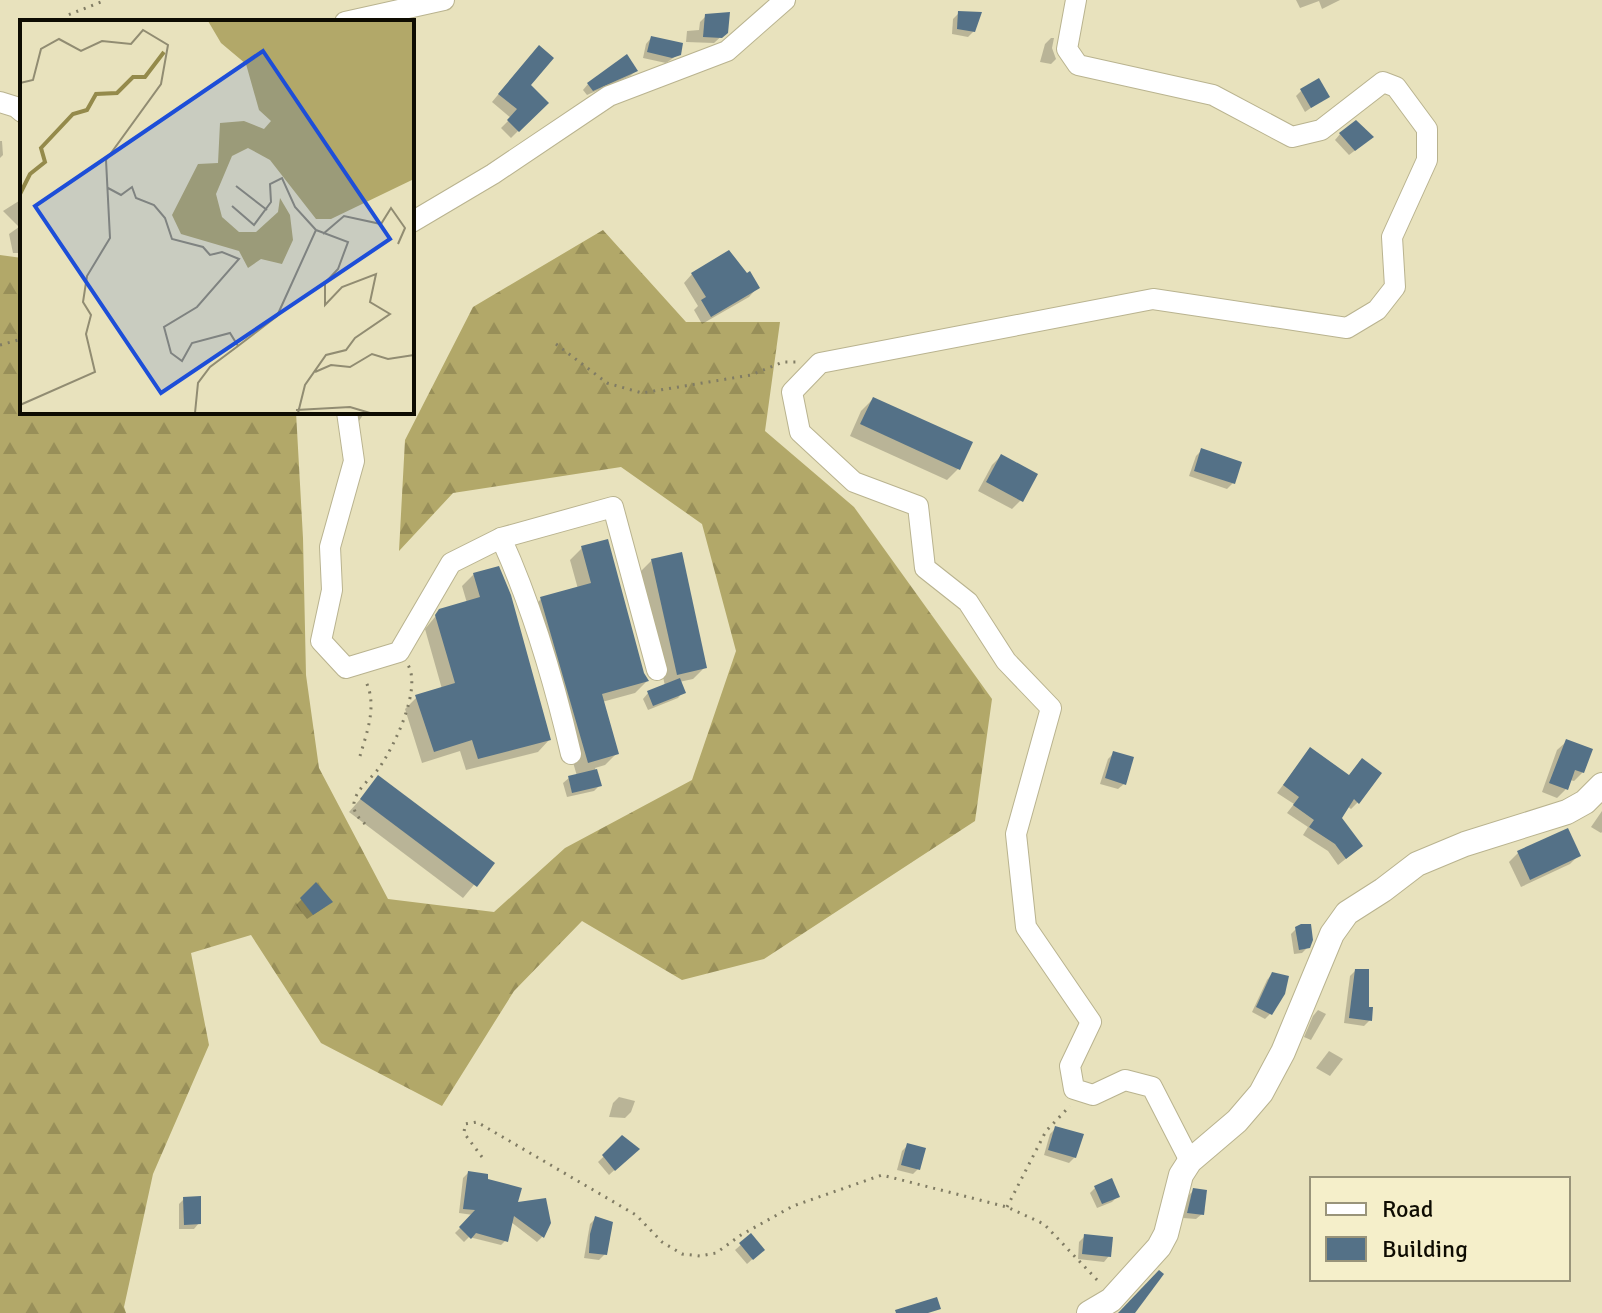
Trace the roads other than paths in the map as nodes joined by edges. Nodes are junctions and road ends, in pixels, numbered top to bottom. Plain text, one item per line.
1 (444, 0) edge
2 (785, 0) edge
3 (1076, 0) edge
4 (354, 20) edge
5 (0, 102) edge
6 (20, 110) edge
7 (414, 221) edge
8 (347, 414) edge
9 (501, 538) junction
10 (657, 670) dead end
11 (571, 754) dead end
12 (1602, 785) edge
13 (1190, 1161) junction
14 (1089, 1313) edge

1 - 4 street
2 - 7 street
3 - 13 street
5 - 6 street
8 - 9 street
9 - 10 street
9 - 11 street
12 - 13 main road
13 - 14 main road

